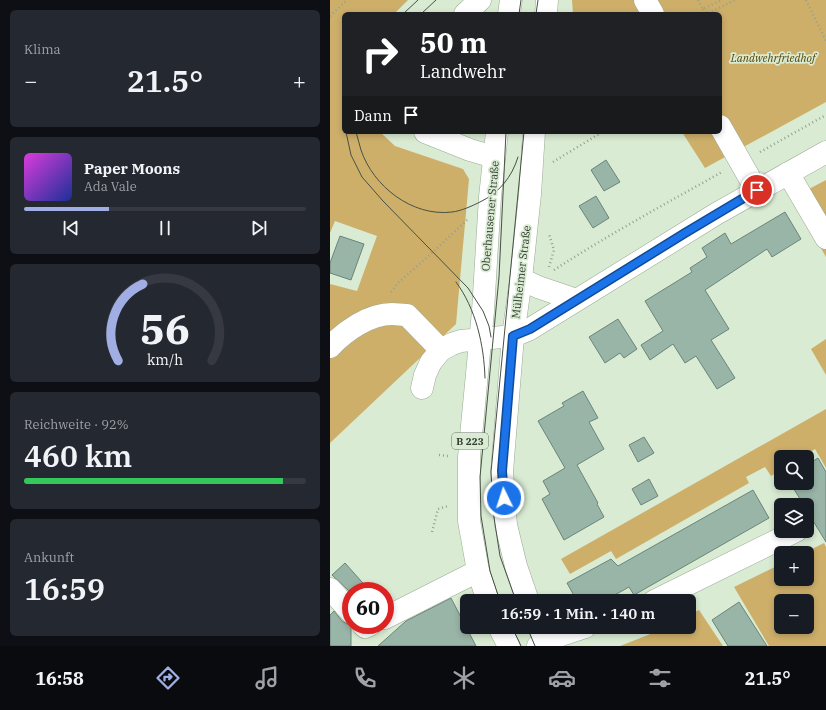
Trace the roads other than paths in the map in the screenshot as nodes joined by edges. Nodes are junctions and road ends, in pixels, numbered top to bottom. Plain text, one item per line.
1 (480, 0) edge
2 (511, 0) edge
3 (547, 0) edge
4 (645, 0) edge
5 (467, 12) edge
6 (509, 12) edge
7 (546, 12) edge
8 (652, 12) edge
9 (722, 129) edge
10 (430, 134) edge
11 (497, 134) edge
12 (534, 134) edge
13 (826, 152) edge
14 (494, 157) junction
15 (788, 173) junction
16 (757, 190) junction
17 (826, 238) edge
18 (521, 279) junction
19 (576, 300) junction
20 (513, 336) junction
21 (480, 340) junction
22 (330, 347) edge
23 (441, 350) junction
24 (422, 388) dead end
25 (782, 538) edge
26 (478, 571) junction
27 (330, 589) edge
28 (486, 594) edge
29 (526, 594) edge
30 (668, 594) edge
31 (342, 602) edge
32 (394, 613) edge
33 (503, 634) edge
34 (564, 634) edge
35 (543, 641) edge
36 (509, 646) edge

1 - 5 main road
2 - 6 main road
3 - 7 main road
4 - 8 main road
9 - 16 main road
10 - 14 main road
11 - 14 main road, Oberhausener Straße / B 223
12 - 18 main road, Mülheimer Straße / B 223
13 - 15 main road
14 - 21 main road, Oberhausener Straße / B 223
15 - 16 main road
15 - 17 main road
16 - 19 main road
18 - 19 main road
18 - 20 main road, Mülheimer Straße / B 223
19 - 20 main road
20 - 21 main road
20 - 29 main road, Mülheimer Straße / B 223
21 - 23 main road
21 - 26 main road, B 223
22 - 23 main road
23 - 24 main road
25 - 30 main road
26 - 28 main road, B 223
26 - 32 main road
27 - 31 main road
33 - 36 main road
34 - 35 main road

